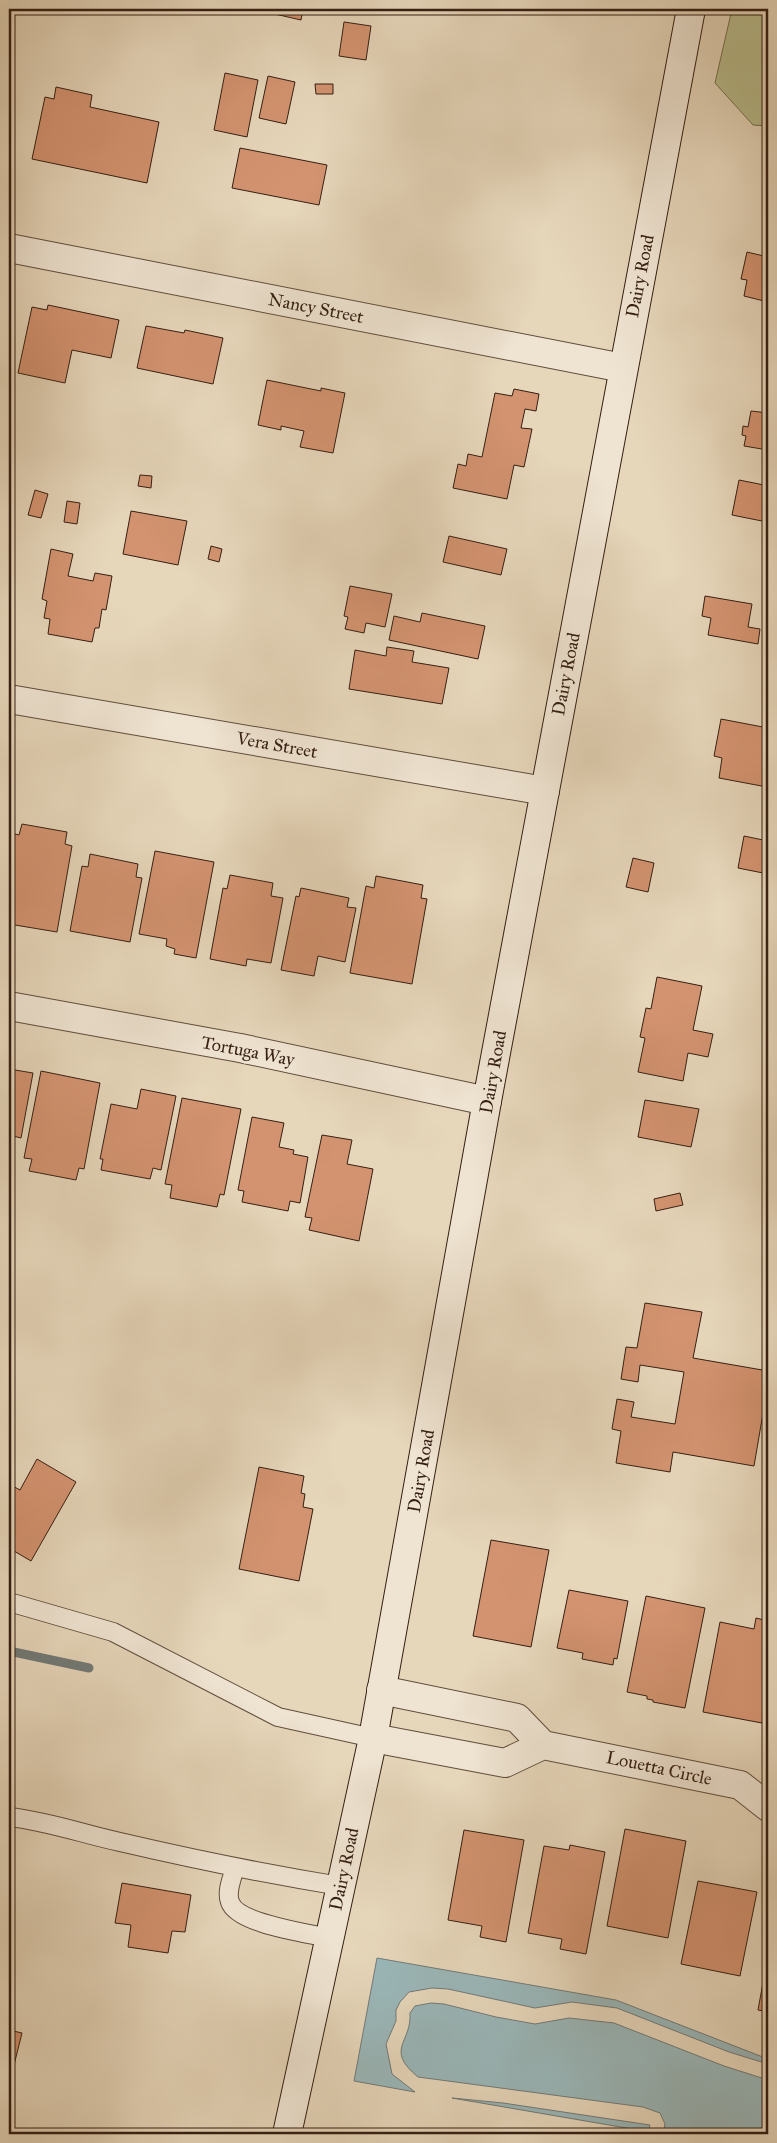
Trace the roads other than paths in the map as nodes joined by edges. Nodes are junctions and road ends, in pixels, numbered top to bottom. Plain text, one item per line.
1 (691, 9) edge
2 (9, 248) edge
3 (623, 368) junction
4 (9, 700) edge
5 (545, 791) junction
6 (9, 1006) edge
7 (487, 1100) junction
8 (9, 1602) edge
9 (381, 1690) junction
10 (373, 1738) junction
11 (543, 1745) junction
12 (768, 1807) edge
13 (9, 1817) edge
14 (235, 1868) junction
15 (340, 1886) junction
16 (329, 1938) junction
17 (287, 2134) edge

1 - 3 street, Dairy Road
2 - 3 street, Nancy Street
3 - 5 street, Dairy Road
4 - 5 street, Vera Street
5 - 7 street, Dairy Road
6 - 7 street, Tortuga Way
7 - 9 street, Dairy Road
8 - 10 lane
9 - 10 street, Dairy Road
9 - 11 street
10 - 11 street
10 - 15 street, Dairy Road
11 - 12 street, Louetta Circle
13 - 14 lane
14 - 15 lane
14 - 16 lane
15 - 16 street, Dairy Road
16 - 17 street, Dairy Road

